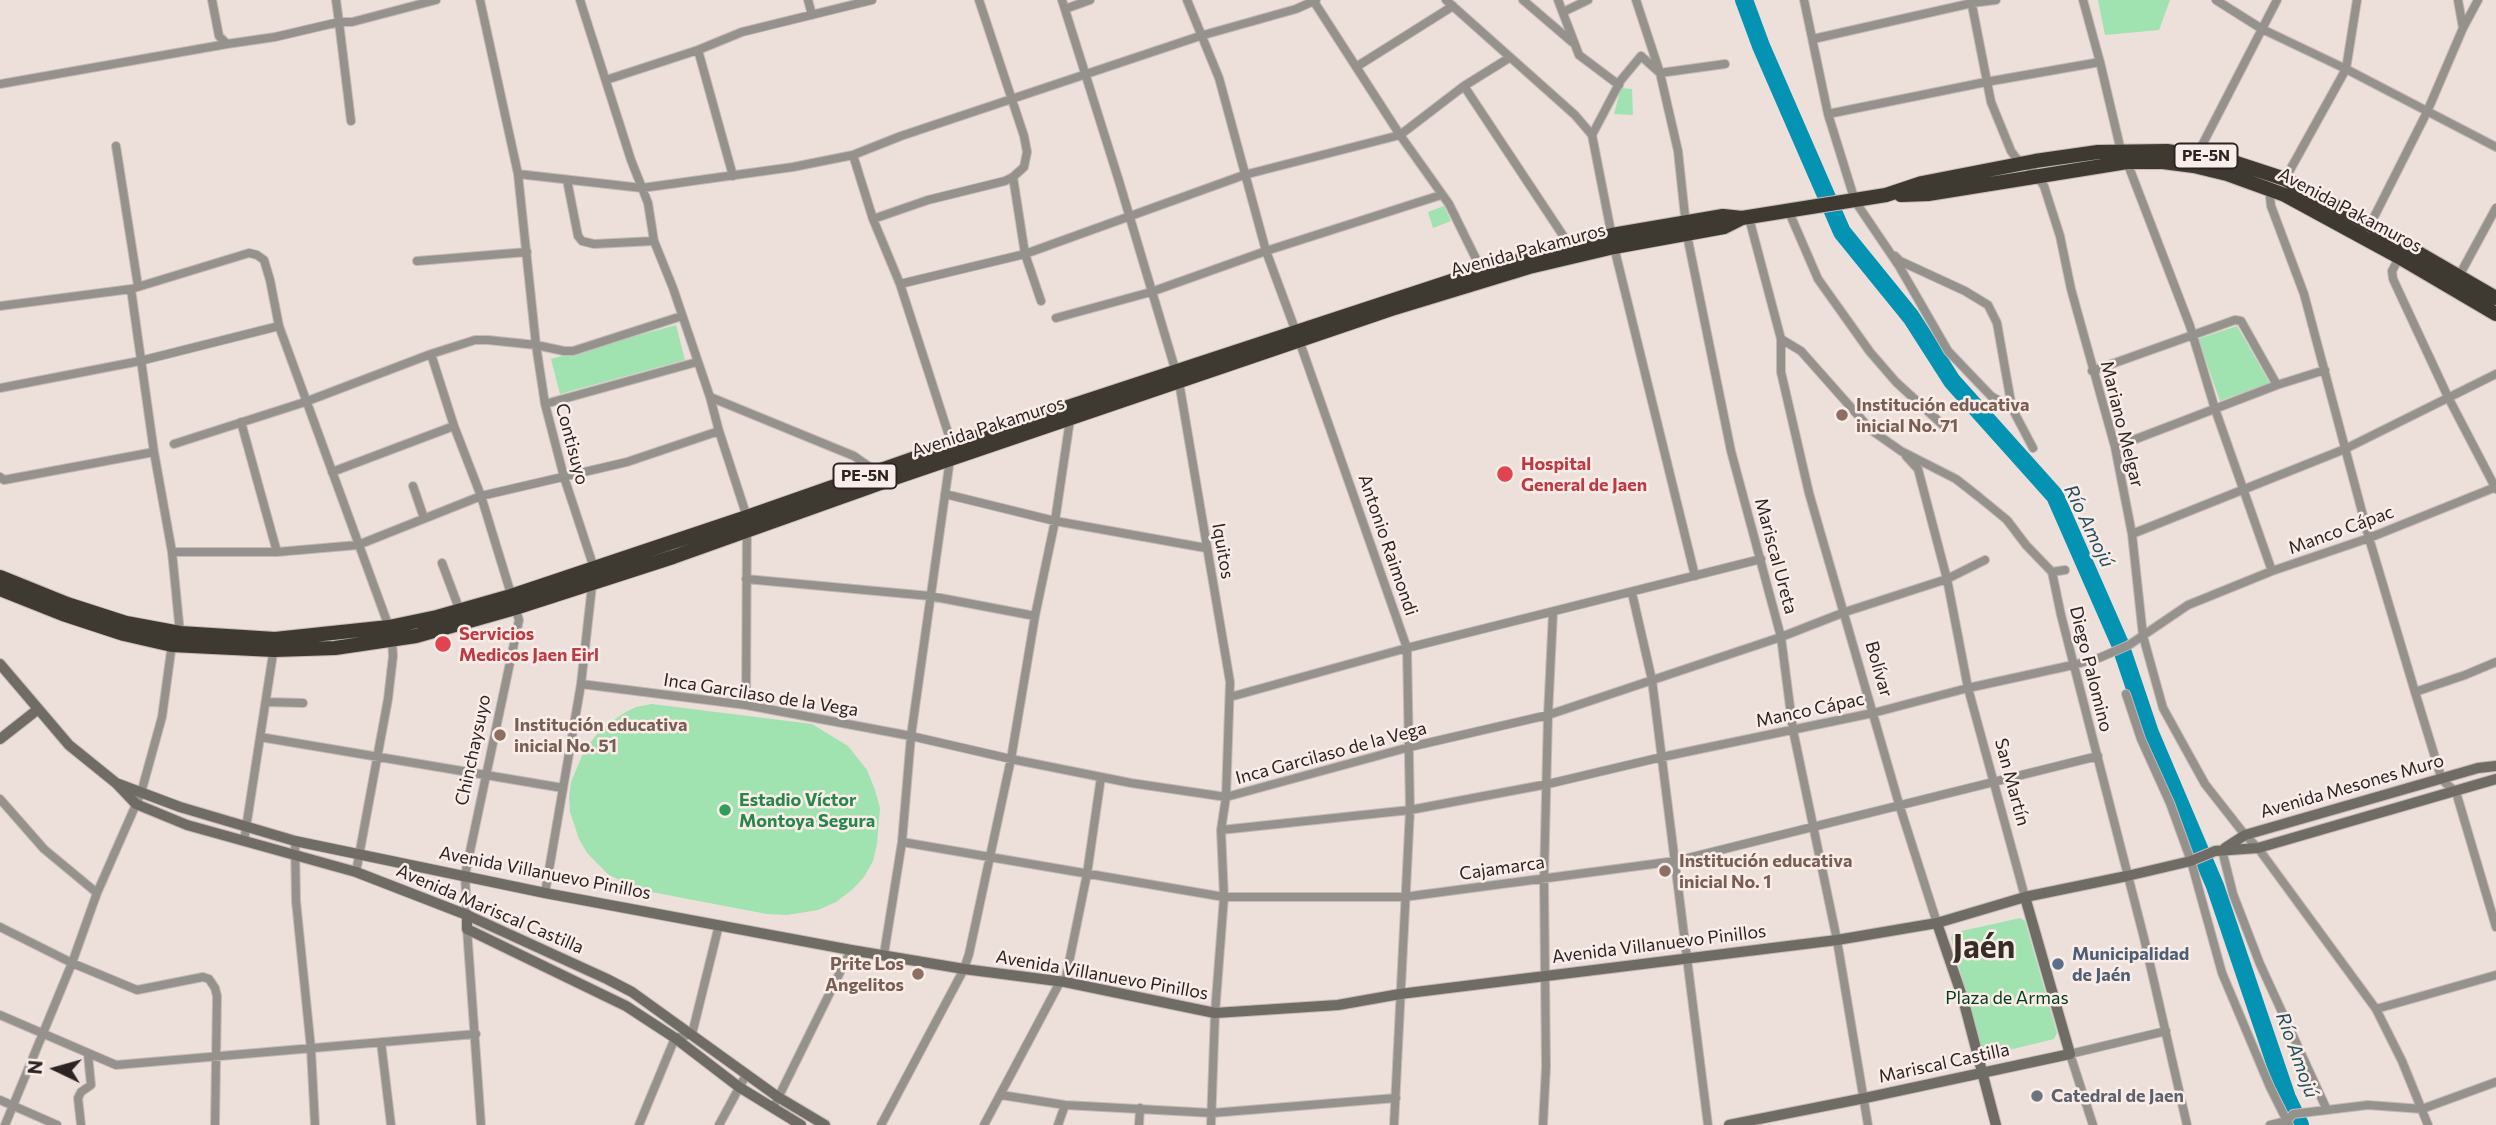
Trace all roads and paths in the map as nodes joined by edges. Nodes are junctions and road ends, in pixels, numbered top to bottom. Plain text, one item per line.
1 (212, 0) edge
2 (336, 0) edge
3 (436, 0) edge
4 (480, 0) edge
5 (580, 0) edge
6 (808, 0) edge
7 (872, 0) edge
8 (979, 0) edge
9 (1090, 0) edge
10 (1187, 0) edge
11 (1314, 0) edge
12 (1523, 0) edge
13 (1532, 0) edge
14 (1558, 0) edge
15 (1588, 0) edge
16 (1636, 0) edge
17 (1804, 0) edge
18 (1996, 0) edge
19 (2083, 0) edge
20 (2216, 0) edge
21 (2277, 0) edge
22 (2357, 0) edge
23 (2458, 0) edge
24 (2478, 0) edge
25 (1972, 1) edge
26 (1449, 3) edge
27 (1063, 4) edge
28 (1534, 10) junction
29 (1563, 12) junction
30 (812, 15) junction
31 (339, 22) junction
32 (2463, 28) junction
33 (2262, 29) junction
34 (1200, 36) junction
35 (1813, 39) junction
36 (227, 44) junction
37 (1574, 44) junction
38 (698, 50) junction
39 (1509, 58) junction
40 (2100, 62) junction
41 (1725, 64) dead end
42 (1356, 67) junction
43 (2346, 69) junction
44 (1660, 73) junction
45 (1084, 75) junction
46 (606, 79) junction
47 (1986, 82) junction
48 (0, 84) edge
49 (1619, 85) junction
50 (1464, 86) junction
51 (1012, 99) junction
52 (2427, 112) junction
53 (1828, 114) junction
54 (351, 121) dead end
55 (1400, 135) junction
56 (1592, 135) junction
57 (116, 146) dead end
58 (2496, 147) edge
59 (853, 155) junction
60 (2197, 155) junction
61 (2124, 156) junction
62 (2022, 163) junction
63 (517, 174) junction
64 (1244, 175) junction
65 (2037, 175) junction
66 (733, 176) junction
67 (1013, 177) junction
68 (2285, 179) junction
69 (567, 180) junction
70 (642, 188) junction
71 (2269, 188) junction
72 (1441, 195) junction
73 (1886, 195) junction
74 (1849, 202) junction
75 (2496, 208) edge
76 (1795, 211) junction
77 (1130, 217) junction
78 (1746, 218) junction
79 (873, 219) junction
80 (2370, 225) junction
81 (1686, 229) junction
82 (2368, 240) junction
83 (654, 241) junction
84 (1613, 241) junction
85 (1881, 242) junction
86 (1570, 246) junction
87 (1266, 251) junction
88 (527, 252) junction
89 (2404, 252) junction
90 (1025, 254) junction
91 (417, 261) dead end
92 (1482, 271) junction
93 (2459, 276) junction
94 (900, 284) junction
95 (135, 288) junction
96 (1151, 292) junction
97 (2496, 298) edge
98 (1041, 301) dead end
99 (0, 306) edge
100 (2496, 314) edge
101 (682, 316) junction
102 (1056, 318) dead end
103 (279, 326) junction
104 (2192, 334) junction
105 (1298, 335) junction
106 (1782, 339) junction
107 (536, 345) junction
108 (431, 354) junction
109 (140, 361) junction
110 (697, 362) junction
111 (2325, 370) junction
112 (2092, 371) junction
113 (2496, 374) edge
114 (1178, 377) junction
115 (2277, 385) junction
116 (0, 388) edge
117 (710, 397) junction
118 (2448, 397) junction
119 (305, 402) junction
120 (545, 404) junction
121 (2012, 408) junction
122 (2215, 409) junction
123 (1070, 420) junction
124 (242, 422) junction
125 (454, 426) junction
126 (1945, 427) dead end
127 (719, 431) junction
128 (174, 444) dead end
129 (2115, 447) junction
130 (2033, 448) dead end
131 (2345, 449) junction
132 (1901, 451) junction
133 (154, 452) junction
134 (951, 452) junction
135 (331, 472) junction
136 (877, 472) junction
137 (564, 477) junction
138 (1, 480) edge
139 (414, 486) dead end
140 (2496, 488) edge
141 (2243, 490) junction
142 (945, 494) junction
143 (481, 496) junction
144 (424, 518) junction
145 (1055, 521) junction
146 (748, 524) junction
147 (2133, 534) junction
148 (2369, 538) junction
149 (358, 545) junction
150 (1206, 548) junction
151 (172, 552) junction
152 (277, 552) junction
153 (1761, 559) junction
154 (1985, 560) dead end
155 (442, 563) dead end
156 (2065, 570) dead end
157 (2272, 571) junction
158 (2052, 572) junction
159 (594, 575) junction
160 (1695, 576) junction
161 (746, 579) junction
162 (1947, 579) junction
163 (0, 581) edge
164 (1632, 593) junction
165 (930, 596) junction
166 (513, 602) junction
167 (460, 611) junction
168 (1845, 612) junction
169 (1552, 613) junction
170 (1035, 616) junction
171 (390, 634) junction
172 (175, 636) junction
173 (1781, 636) junction
174 (2143, 636) junction
175 (274, 645) junction
176 (1407, 648) junction
177 (2496, 662) edge
178 (0, 664) edge
179 (2073, 665) junction
180 (1651, 680) junction
181 (581, 684) junction
182 (1968, 688) junction
183 (2415, 692) junction
184 (2126, 694) dead end
185 (1230, 697) junction
186 (265, 702) junction
187 (303, 703) dead end
188 (746, 705) junction
189 (37, 710) junction
190 (1873, 713) junction
191 (1548, 715) junction
192 (1793, 730) junction
193 (911, 736) junction
194 (260, 737) junction
195 (0, 739) edge
196 (1410, 747) junction
197 (1662, 757) junction
198 (2098, 757) junction
199 (377, 758) junction
200 (1011, 760) junction
201 (2496, 766) edge
202 (486, 775) junction
203 (1101, 777) junction
204 (2442, 779) junction
205 (2496, 779) edge
206 (1994, 781) junction
207 (116, 783) junction
208 (1548, 784) junction
209 (563, 788) junction
210 (2456, 792) junction
211 (141, 793) junction
212 (1226, 797) junction
213 (0, 799) edge
214 (135, 804) junction
215 (1899, 804) junction
216 (1410, 810) junction
217 (247, 825) junction
218 (1812, 826) junction
219 (1221, 830) junction
220 (2245, 835) junction
221 (244, 841) junction
222 (295, 841) junction
223 (902, 842) junction
224 (2258, 848) junction
225 (2219, 850) junction
226 (360, 854) junction
227 (295, 855) junction
228 (989, 856) junction
229 (2194, 860) junction
230 (1675, 861) junction
231 (356, 872) junction
232 (1087, 874) junction
233 (465, 875) junction
234 (2127, 876) junction
235 (1545, 878) junction
236 (97, 893) junction
237 (545, 893) junction
238 (1224, 897) junction
239 (1404, 897) junction
240 (2025, 897) junction
241 (467, 915) junction
242 (1937, 923) junction
243 (719, 925) junction
244 (0, 927) edge
245 (2496, 927) edge
246 (467, 929) junction
247 (1837, 940) junction
248 (851, 950) junction
249 (884, 954) junction
250 (1687, 958) junction
251 (72, 963) junction
252 (964, 969) junction
253 (2496, 975) edge
254 (1545, 976) junction
255 (1063, 982) junction
256 (1400, 994) junction
257 (2376, 1009) junction
258 (1214, 1013) junction
259 (0, 1015) edge
260 (2166, 1031) junction
261 (476, 1034) junction
262 (692, 1034) junction
263 (42, 1035) junction
264 (675, 1038) junction
265 (381, 1042) junction
266 (312, 1049) junction
267 (2070, 1054) junction
268 (88, 1055) junction
269 (215, 1057) junction
270 (1983, 1073) junction
271 (746, 1075) junction
272 (2496, 1082) edge
273 (739, 1087) junction
274 (1001, 1095) junction
275 (1396, 1098) junction
276 (1865, 1098) junction
277 (0, 1100) edge
278 (776, 1103) junction
279 (13, 1105) junction
280 (1065, 1105) junction
281 (1140, 1108) junction
282 (2422, 1109) junction
283 (2325, 1110) junction
284 (1212, 1113) junction
285 (2290, 1120) edge
286 (5, 1125) edge
287 (57, 1125) edge
288 (81, 1125) edge
289 (215, 1125) edge
290 (314, 1125) edge
291 (391, 1125) edge
292 (481, 1125) edge
293 (639, 1125) edge
294 (719, 1125) edge
295 (801, 1125) edge
296 (825, 1125) edge
297 (881, 1125) edge
298 (984, 1125) edge
299 (1058, 1125) edge
300 (1139, 1125) edge
301 (1211, 1125) edge
302 (1394, 1125) edge
303 (1543, 1125) edge
304 (1708, 1125) edge
305 (1729, 1125) edge
306 (1868, 1125) edge
307 (1996, 1125) edge
308 (2093, 1125) edge
309 (2187, 1125) edge
310 (2270, 1125) edge
311 (2428, 1125) edge

1 - 36 street
2 - 31 street
3 - 31 street
4 - 63 street, Contisuyo
5 - 46 street
6 - 30 street
7 - 30 street
8 - 51 street
9 - 27 street
10 - 34 street, Antonio Raimondi
11 - 34 street
11 - 42 street
12 - 28 street
13 - 28 street
14 - 29 street
15 - 29 street
16 - 44 street, Mariscal Ureta
17 - 35 street
18 - 25 street
19 - 40 street
20 - 33 street
21 - 33 street
22 - 43 street
23 - 32 street
24 - 32 street
25 - 35 street
25 - 47 street, Mariano Melgar
26 - 39 street
26 - 42 street
27 - 45 street, Iquitos
28 - 37 street
29 - 37 street
30 - 38 street
31 - 36 street
31 - 54 street
32 - 52 street
33 - 43 street
33 - 60 street
34 - 45 street
34 - 64 street, Antonio Raimondi
35 - 53 street
36 - 48 street
37 - 49 street
38 - 46 street
38 - 66 street
39 - 50 street
39 - 56 street
40 - 47 street
40 - 61 street
41 - 44 street
42 - 55 street
43 - 52 street
43 - 68 street
44 - 49 street
44 - 81 street, Mariscal Ureta
45 - 51 street
45 - 77 street, Iquitos
46 - 70 street
47 - 53 street
47 - 62 street, Mariano Melgar
49 - 56 street
50 - 55 street
50 - 86 street
51 - 59 street
51 - 67 street
52 - 58 street
52 - 80 street
53 - 74 street
55 - 64 street
55 - 72 street
56 - 84 street
57 - 95 street
59 - 66 street
59 - 79 street
60 - 61 highway, PE-5N
60 - 68 highway, PE-5N
61 - 62 highway, PE-5N
61 - 65 highway, Avenida Pakamuros / PE-5N
61 - 71 highway, Avenida Pakamuros / PE-5N
61 - 104 street
62 - 65 street, Mariano Melgar
62 - 73 highway, PE-5N
63 - 69 street
63 - 88 street, Contisuyo
64 - 77 street
64 - 87 street, Antonio Raimondi
65 - 73 highway, Avenida Pakamuros / PE-5N
65 - 112 street, Mariano Melgar
66 - 70 street
67 - 79 street
67 - 90 street
68 - 80 highway, PE-5N
69 - 70 street
69 - 83 street
70 - 83 street
71 - 82 highway, Avenida Pakamuros / PE-5N
71 - 111 street
72 - 87 street
72 - 92 street
73 - 74 highway, PE-5N
74 - 76 highway, Avenida Pakamuros / PE-5N
74 - 85 street
75 - 93 street
76 - 78 highway, Avenida Pakamuros / PE-5N
76 - 126 street
77 - 90 street
77 - 96 street, Iquitos
78 - 81 highway, Avenida Pakamuros / PE-5N
78 - 106 street, Bolívar
79 - 94 street
80 - 82 street
80 - 89 highway, PE-5N
81 - 84 highway, Avenida Pakamuros / PE-5N
81 - 153 street, Mariscal Ureta
82 - 89 highway, Avenida Pakamuros / PE-5N
83 - 101 street
84 - 86 highway, Avenida Pakamuros / PE-5N
84 - 105 highway, Avenida Pakamuros / PE-5N
84 - 160 street
85 - 121 street
85 - 121 street
86 - 92 highway, Avenida Pakamuros / PE-5N
87 - 96 street
87 - 105 street, Antonio Raimondi
88 - 91 street
88 - 107 street, Contisuyo
89 - 93 highway, PE-5N
89 - 100 highway, Avenida Pakamuros / PE-5N
89 - 118 street
90 - 94 street
90 - 98 street
92 - 105 highway, Avenida Pakamuros / PE-5N
93 - 97 highway, PE-5N
94 - 134 street
95 - 99 street
95 - 103 street
95 - 109 street
96 - 102 street
96 - 114 street, Iquitos
101 - 107 street
101 - 110 street
103 - 109 street
103 - 119 street
104 - 112 street
104 - 115 street
104 - 122 street
105 - 114 highway, Avenida Pakamuros / PE-5N
105 - 176 street, Antonio Raimondi
106 - 132 street
106 - 168 street, Bolívar
107 - 108 street
107 - 120 street, Contisuyo
108 - 119 street
108 - 125 street, Chinchaysuyo
109 - 116 street
109 - 133 street
110 - 117 street
110 - 120 street
111 - 115 street
111 - 131 street
112 - 129 street, Mariano Melgar
113 - 118 street
114 - 123 highway, Avenida Pakamuros / PE-5N
114 - 134 highway, Avenida Pakamuros / PE-5N
114 - 150 street, Iquitos
115 - 122 street
117 - 127 street
117 - 136 street
118 - 131 street
118 - 140 street
119 - 124 street
119 - 135 street
120 - 137 street, Contisuyo
121 - 130 street
122 - 129 street
122 - 141 street
123 - 134 highway, Avenida Pakamuros / PE-5N
123 - 145 street
124 - 128 street
124 - 152 street
125 - 135 street
125 - 143 street, Chinchaysuyo
127 - 137 street
127 - 146 street
129 - 147 street, Mariano Melgar
131 - 141 street
131 - 148 street
132 - 158 street
132 - 162 street, San Martín
133 - 138 street
133 - 151 street
134 - 136 highway, Avenida Pakamuros / PE-5N
134 - 142 street
134 - 146 highway, Avenida Pakamuros / PE-5N
135 - 149 street
136 - 146 highway, Avenida Pakamuros / PE-5N
137 - 143 street
137 - 159 street, Contisuyo
139 - 144 street
140 - 148 street, Manco Cápac
141 - 147 street
141 - 157 street
142 - 145 street
142 - 165 street
143 - 144 street
143 - 166 street, Chinchaysuyo
144 - 149 street
145 - 150 street
145 - 170 street
146 - 159 highway, Avenida Pakamuros / PE-5N
146 - 161 street
147 - 174 street, Mariano Melgar
148 - 157 street, Manco Cápac
148 - 183 street
149 - 152 street
149 - 171 street
150 - 185 street, Iquitos
151 - 152 street
151 - 172 street
153 - 160 street
153 - 173 street, Mariscal Ureta
154 - 162 street, Inca Garcilaso de la Vega
155 - 167 street
156 - 158 street
157 - 174 street, Manco Cápac
158 - 179 street, Diego Palomino
159 - 166 highway, Avenida Pakamuros / PE-5N
159 - 181 street, Contisuyo
160 - 164 street
161 - 165 street
161 - 188 street
162 - 168 street, Inca Garcilaso de la Vega
162 - 182 street, San Martín
163 - 172 highway, Avenida Pakamuros / PE-5N
164 - 169 street
164 - 180 street
165 - 170 street
165 - 193 street
166 - 167 highway, Avenida Pakamuros / PE-5N
166 - 171 highway, Avenida Pakamuros / PE-5N
166 - 202 street, Chinchaysuyo
167 - 171 highway, Avenida Pakamuros / PE-5N
168 - 173 street, Inca Garcilaso de la Vega
168 - 190 street, Bolívar
169 - 176 street
169 - 191 street
170 - 200 street
171 - 175 highway, Avenida Pakamuros / PE-5N
171 - 199 street
172 - 175 highway, Avenida Pakamuros / PE-5N
172 - 211 street
173 - 180 street, Inca Garcilaso de la Vega
173 - 192 street, Mariscal Ureta
174 - 179 street, Manco Cápac
174 - 220 street, Mariano Melgar
175 - 186 street
176 - 185 street
176 - 196 street, Antonio Raimondi
177 - 183 street
178 - 189 street
179 - 182 street, Manco Cápac
179 - 198 street, Diego Palomino
180 - 191 street, Inca Garcilaso de la Vega
180 - 197 street
181 - 188 street, Inca Garcilaso de la Vega
181 - 209 street, Contisuyo
182 - 190 street, Manco Cápac
182 - 206 street, San Martín
183 - 204 street
184 - 229 street
185 - 212 street, Iquitos
186 - 187 street
186 - 194 street
188 - 193 street, Inca Garcilaso de la Vega
189 - 195 street
189 - 207 street
190 - 192 street, Manco Cápac
190 - 215 street, Bolívar
191 - 196 street, Inca Garcilaso de la Vega
191 - 208 street
192 - 197 street, Manco Cápac
192 - 218 street, Mariscal Ureta
193 - 200 street, Inca Garcilaso de la Vega
193 - 223 street
194 - 199 street
194 - 217 street
196 - 212 street, Inca Garcilaso de la Vega
196 - 216 street, Antonio Raimondi
197 - 208 street, Manco Cápac
197 - 230 street
198 - 206 street, Cajamarca
198 - 234 street, Diego Palomino
199 - 202 street
199 - 226 street
200 - 203 street, Inca Garcilaso de la Vega
200 - 228 street
201 - 204 street, Avenida Mesones Muro
202 - 209 street
202 - 233 street, Chinchaysuyo
203 - 212 street, Inca Garcilaso de la Vega
203 - 232 street
204 - 210 street
204 - 220 street, Avenida Mesones Muro
205 - 210 street, Avenida Mesones Muro
206 - 215 street, Cajamarca
206 - 240 street, San Martín
207 - 211 street, Avenida Villanuevo Pinillos
207 - 214 street, Avenida Mariscal Castilla
208 - 216 street, Manco Cápac
208 - 235 street
209 - 237 street, Contisuyo
210 - 224 street, Avenida Mesones Muro
210 - 245 street
211 - 214 street
211 - 217 street, Avenida Villanuevo Pinillos
212 - 219 street, Iquitos
213 - 236 street
214 - 221 street, Avenida Mariscal Castilla
214 - 236 street
215 - 218 street, Cajamarca
215 - 242 street, Bolívar
216 - 219 street, Manco Cápac
216 - 239 street, Antonio Raimondi
217 - 221 street
217 - 222 street, Avenida Villanuevo Pinillos
218 - 230 street, Cajamarca
218 - 247 street, Mariscal Ureta
219 - 238 street, Iquitos
220 - 224 street, Mariano Melgar
220 - 225 street, Avenida Mesones Muro
221 - 227 street, Avenida Mariscal Castilla
222 - 226 street, Avenida Villanuevo Pinillos
222 - 227 street
223 - 228 street, Cajamarca
223 - 249 street
224 - 225 street, Avenida Mesones Muro
224 - 257 street, Mariano Melgar
225 - 229 street, Avenida Villanuevo Pinillos
225 - 283 street
226 - 231 street
226 - 233 street, Avenida Villanuevo Pinillos
227 - 231 street, Avenida Mariscal Castilla
227 - 266 street
228 - 232 street, Cajamarca
228 - 252 street
229 - 234 street, Avenida Villanuevo Pinillos
229 - 285 street
230 - 235 street, Cajamarca
230 - 250 street
231 - 241 street, Avenida Mariscal Castilla
232 - 238 street, Cajamarca
232 - 255 street
233 - 237 street, Avenida Villanuevo Pinillos
233 - 241 street, Chinchaysuyo
234 - 240 street, Avenida Villanuevo Pinillos
234 - 260 street, Diego Palomino
235 - 239 street, Cajamarca
235 - 254 street
236 - 251 street
237 - 243 street, Avenida Villanuevo Pinillos
238 - 239 street, Cajamarca
238 - 258 street, Iquitos
239 - 256 street, Antonio Raimondi
240 - 242 street, Avenida Villanuevo Pinillos
240 - 267 street, San Martín
241 - 246 street, Chinchaysuyo
241 - 262 street, Avenida Mariscal Castilla
242 - 247 street, Avenida Villanuevo Pinillos
242 - 270 street, Bolívar
243 - 248 street, Avenida Villanuevo Pinillos
243 - 262 street
244 - 251 street
246 - 261 street, Chinchaysuyo
246 - 264 street, Avenida Mariscal Castilla
247 - 250 street, Avenida Villanuevo Pinillos
247 - 276 street, Mariscal Ureta
248 - 249 street, Avenida Villanuevo Pinillos
248 - 278 street
249 - 252 street, Avenida Villanuevo Pinillos
250 - 254 street, Avenida Villanuevo Pinillos
250 - 304 street
251 - 263 street
251 - 269 street
252 - 255 street, Avenida Villanuevo Pinillos
252 - 297 street
253 - 257 street
254 - 256 street, Avenida Villanuevo Pinillos
254 - 303 street
255 - 258 street, Avenida Villanuevo Pinillos
255 - 274 street
256 - 258 street, Avenida Villanuevo Pinillos
256 - 275 street, Antonio Raimondi
257 - 282 street, Mariano Melgar
258 - 284 street, Iquitos
259 - 263 street
260 - 267 street, Mariscal Castilla
260 - 309 street, Diego Palomino
261 - 265 street
261 - 292 street, Chinchaysuyo
262 - 264 street
262 - 271 street, Avenida Mariscal Castilla
263 - 268 street
263 - 279 street
264 - 273 street, Avenida Mariscal Castilla
264 - 293 street
265 - 266 street
265 - 291 street
266 - 269 street
266 - 290 street
267 - 270 street, Mariscal Castilla
267 - 308 street, San Martín
268 - 269 street
268 - 288 street
269 - 289 street
270 - 276 street, Mariscal Castilla
270 - 307 street, Bolívar
271 - 273 street
271 - 278 street, Avenida Mariscal Castilla
272 - 282 street
273 - 278 street, Avenida Mariscal Castilla
273 - 294 street
274 - 280 street
274 - 298 street
275 - 284 street
275 - 302 street, Antonio Raimondi
276 - 305 street, Mariscal Castilla
276 - 306 street, Mariscal Ureta
277 - 279 street
278 - 295 street, Avenida Mariscal Castilla
278 - 296 street, Avenida Mariscal Castilla
279 - 286 street
279 - 287 street
280 - 281 street
280 - 299 street
281 - 284 street
281 - 300 street
282 - 283 street
282 - 311 street, Mariano Melgar
283 - 285 street
284 - 301 street, Iquitos
285 - 310 street

